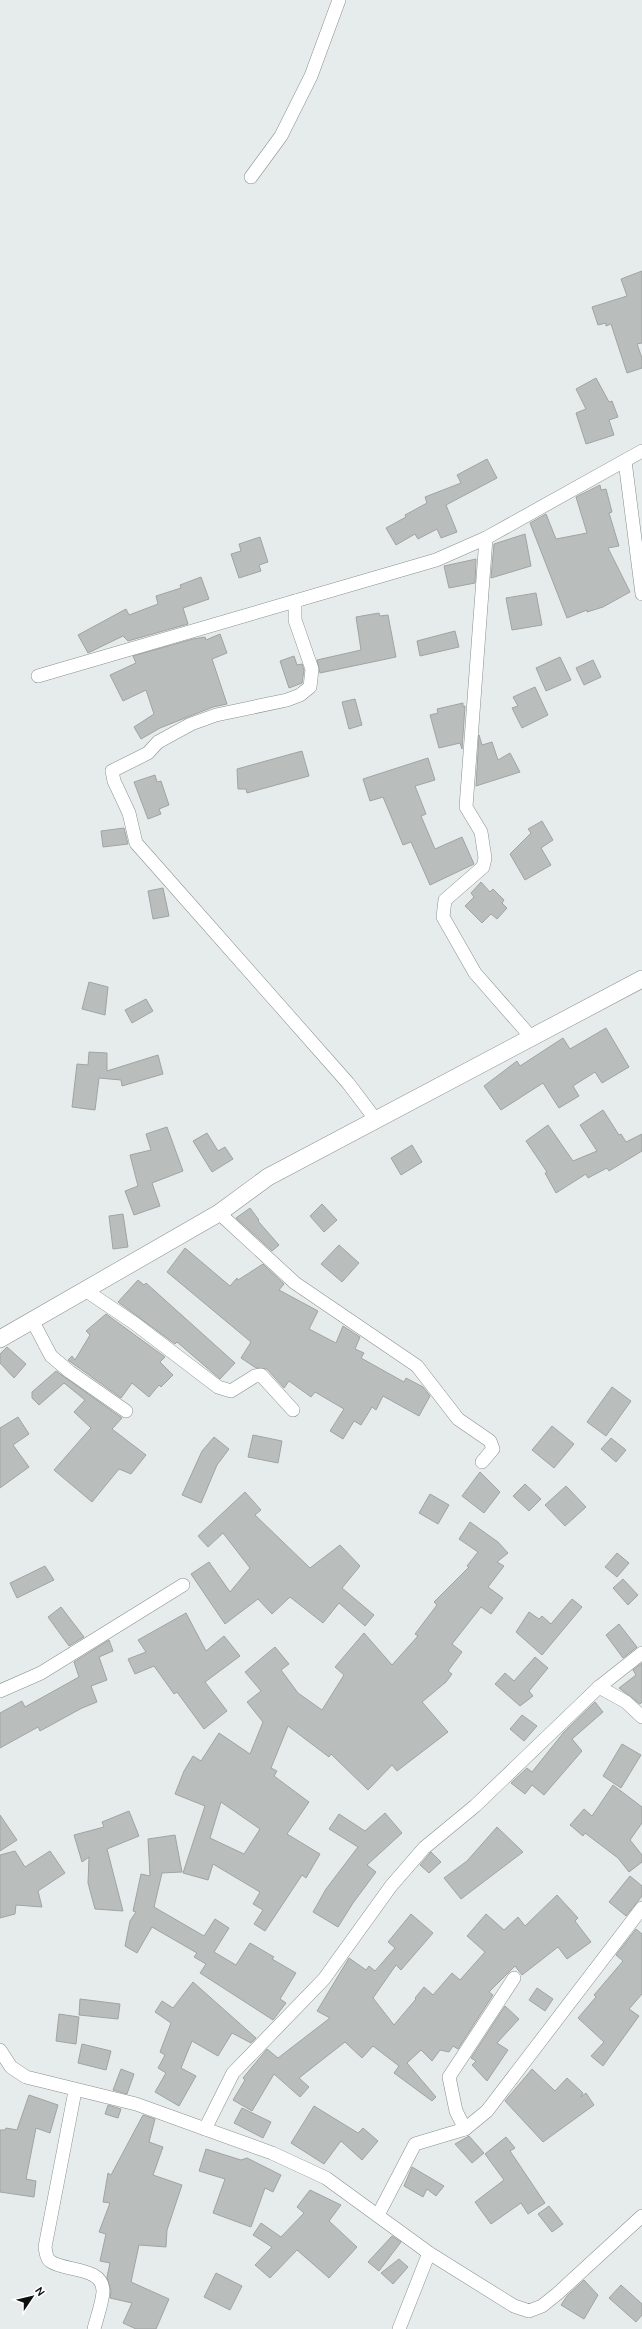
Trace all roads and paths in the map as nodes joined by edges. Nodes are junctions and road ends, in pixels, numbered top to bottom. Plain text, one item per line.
1 (339, 0) edge
2 (251, 177) dead end
3 (642, 451) edge
4 (625, 461) junction
5 (486, 538) junction
6 (642, 594) edge
7 (295, 601) junction
8 (38, 676) dead end
9 (642, 979) edge
10 (531, 1037) junction
11 (376, 1120) junction
12 (219, 1213) junction
13 (85, 1290) junction
14 (32, 1320) junction
15 (0, 1339) edge
16 (293, 1410) dead end
17 (126, 1411) dead end
18 (482, 1462) dead end
19 (183, 1584) dead end
20 (642, 1652) edge
21 (599, 1687) junction
22 (0, 1691) edge
23 (642, 1717) edge
24 (642, 1908) edge
25 (514, 1978) dead end
26 (0, 2050) edge
27 (75, 2091) junction
28 (205, 2129) junction
29 (464, 2129) junction
30 (378, 2215) junction
31 (642, 2217) edge
32 (429, 2253) junction
33 (94, 2329) edge
34 (399, 2329) edge

1 - 2 street
3 - 4 street
4 - 5 street
4 - 6 street
5 - 7 street
5 - 10 street
7 - 8 street
7 - 11 street
9 - 10 street
10 - 11 street
11 - 12 street
12 - 13 street
12 - 18 street
13 - 14 street
13 - 16 street
14 - 15 street
14 - 17 street
19 - 22 street
20 - 21 street
21 - 23 street
21 - 28 street
24 - 29 street
25 - 29 street
26 - 27 street
27 - 28 street
27 - 33 street
28 - 30 street
29 - 30 street
30 - 32 street
31 - 32 street
32 - 34 street

